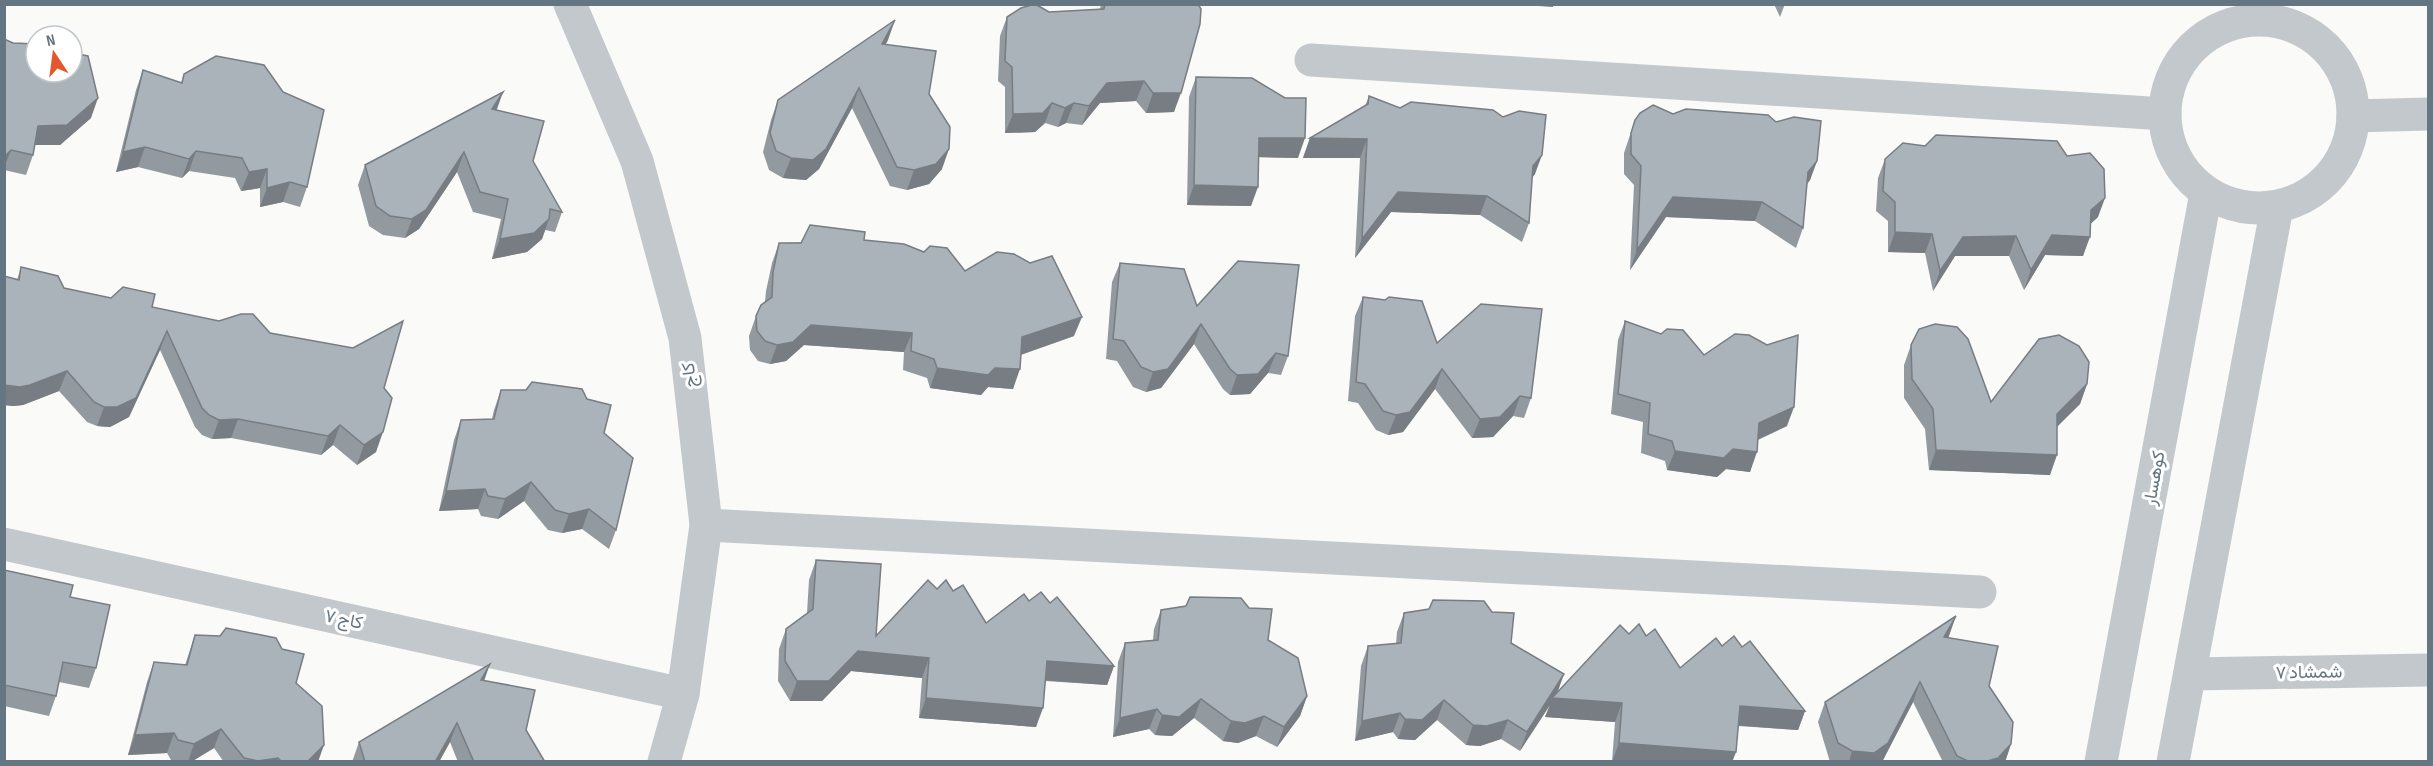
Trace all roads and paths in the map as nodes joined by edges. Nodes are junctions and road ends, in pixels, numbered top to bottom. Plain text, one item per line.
1 (570, 4) edge
2 (2279, 12) edge
3 (1311, 60) dead end
4 (2165, 114) junction
5 (2428, 114) edge
6 (2353, 116) junction
7 (2206, 193) junction
8 (2277, 207) junction
9 (706, 525) junction
10 (4, 544) edge
11 (1980, 592) dead end
12 (2428, 670) edge
13 (2190, 674) junction
14 (683, 694) junction
15 (664, 762) edge
16 (2101, 762) edge
17 (2173, 762) edge

1 - 9 street, کاج
2 - 4 street
2 - 6 street
3 - 4 street
4 - 7 street
5 - 6 street
6 - 8 street
7 - 8 street
7 - 16 street, کوهسار
8 - 13 street
9 - 11 street
9 - 14 street, کاج
10 - 14 street, کاج ۷
12 - 13 street, شمشاد ۷
13 - 17 street
14 - 15 street, کاج

